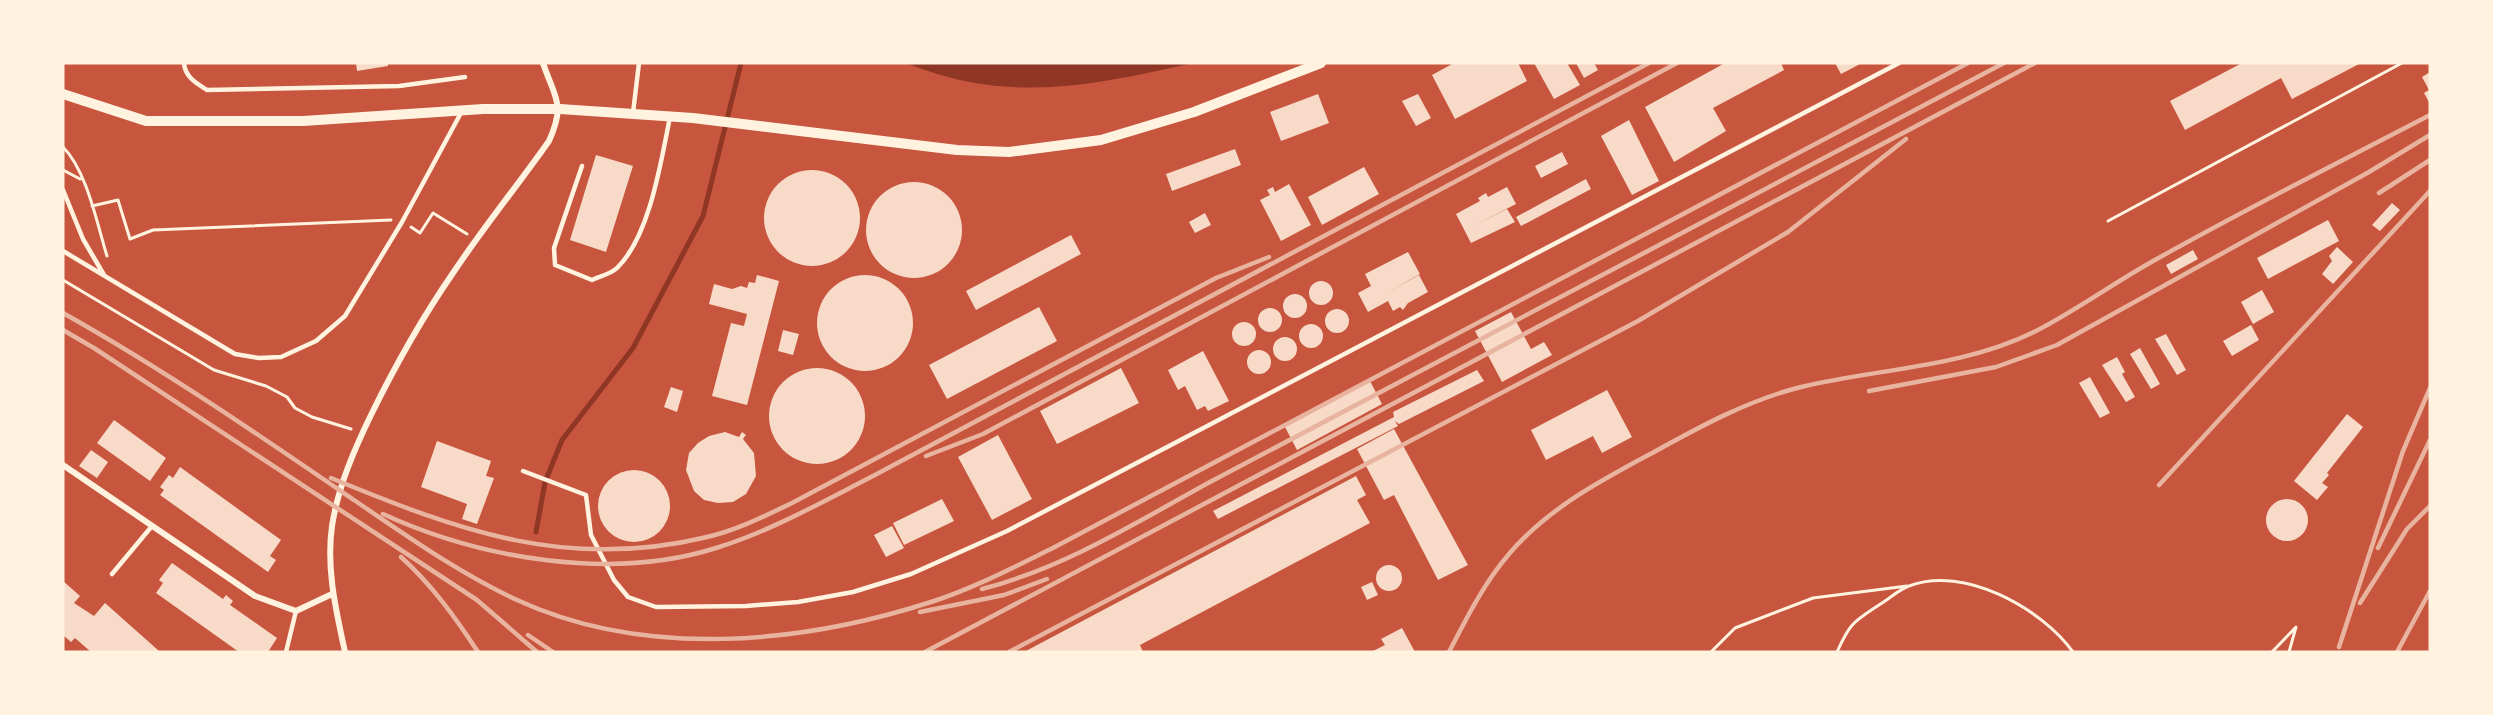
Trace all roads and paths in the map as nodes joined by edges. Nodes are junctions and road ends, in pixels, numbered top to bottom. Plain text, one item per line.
1 (184, 63) edge
2 (543, 63) edge
3 (639, 63) edge
4 (1321, 63) edge
5 (1899, 63) edge
6 (2402, 63) edge
7 (465, 76) dead end
8 (63, 94) edge
9 (560, 109) junction
10 (462, 111) junction
11 (633, 113) junction
12 (670, 116) junction
13 (63, 147) edge
14 (582, 166) dead end
15 (63, 170) edge
16 (82, 180) junction
17 (63, 190) edge
18 (92, 206) junction
19 (2108, 221) dead end
20 (402, 222) junction
21 (478, 240) junction
22 (63, 251) edge
23 (109, 261) dead end
24 (105, 277) junction
25 (63, 279) edge
26 (339, 424) dead end
27 (65, 466) edge
28 (523, 471) dead end
29 (152, 526) junction
30 (112, 574) dead end
31 (1909, 586) junction
32 (332, 594) junction
33 (296, 611) junction
34 (286, 652) edge
35 (345, 652) edge
36 (1711, 652) edge
37 (1837, 652) edge
38 (2073, 652) edge
39 (2272, 652) edge
40 (2289, 652) edge

1 - 7 lane
2 - 9 street
3 - 11 lane
4 - 12 street
5 - 28 lane
6 - 19 path
8 - 10 street
9 - 10 street
9 - 11 street
9 - 21 street
10 - 20 lane
11 - 12 street
12 - 14 lane
13 - 16 path
15 - 16 path
16 - 18 path
17 - 24 lane
18 - 20 path
18 - 23 path
20 - 21 path
20 - 24 lane
21 - 32 street
22 - 24 lane
25 - 26 path
27 - 29 street
29 - 30 lane
29 - 33 street
31 - 36 path
31 - 37 path
31 - 38 path
32 - 33 street
32 - 35 street
33 - 34 lane
39 - 40 path

